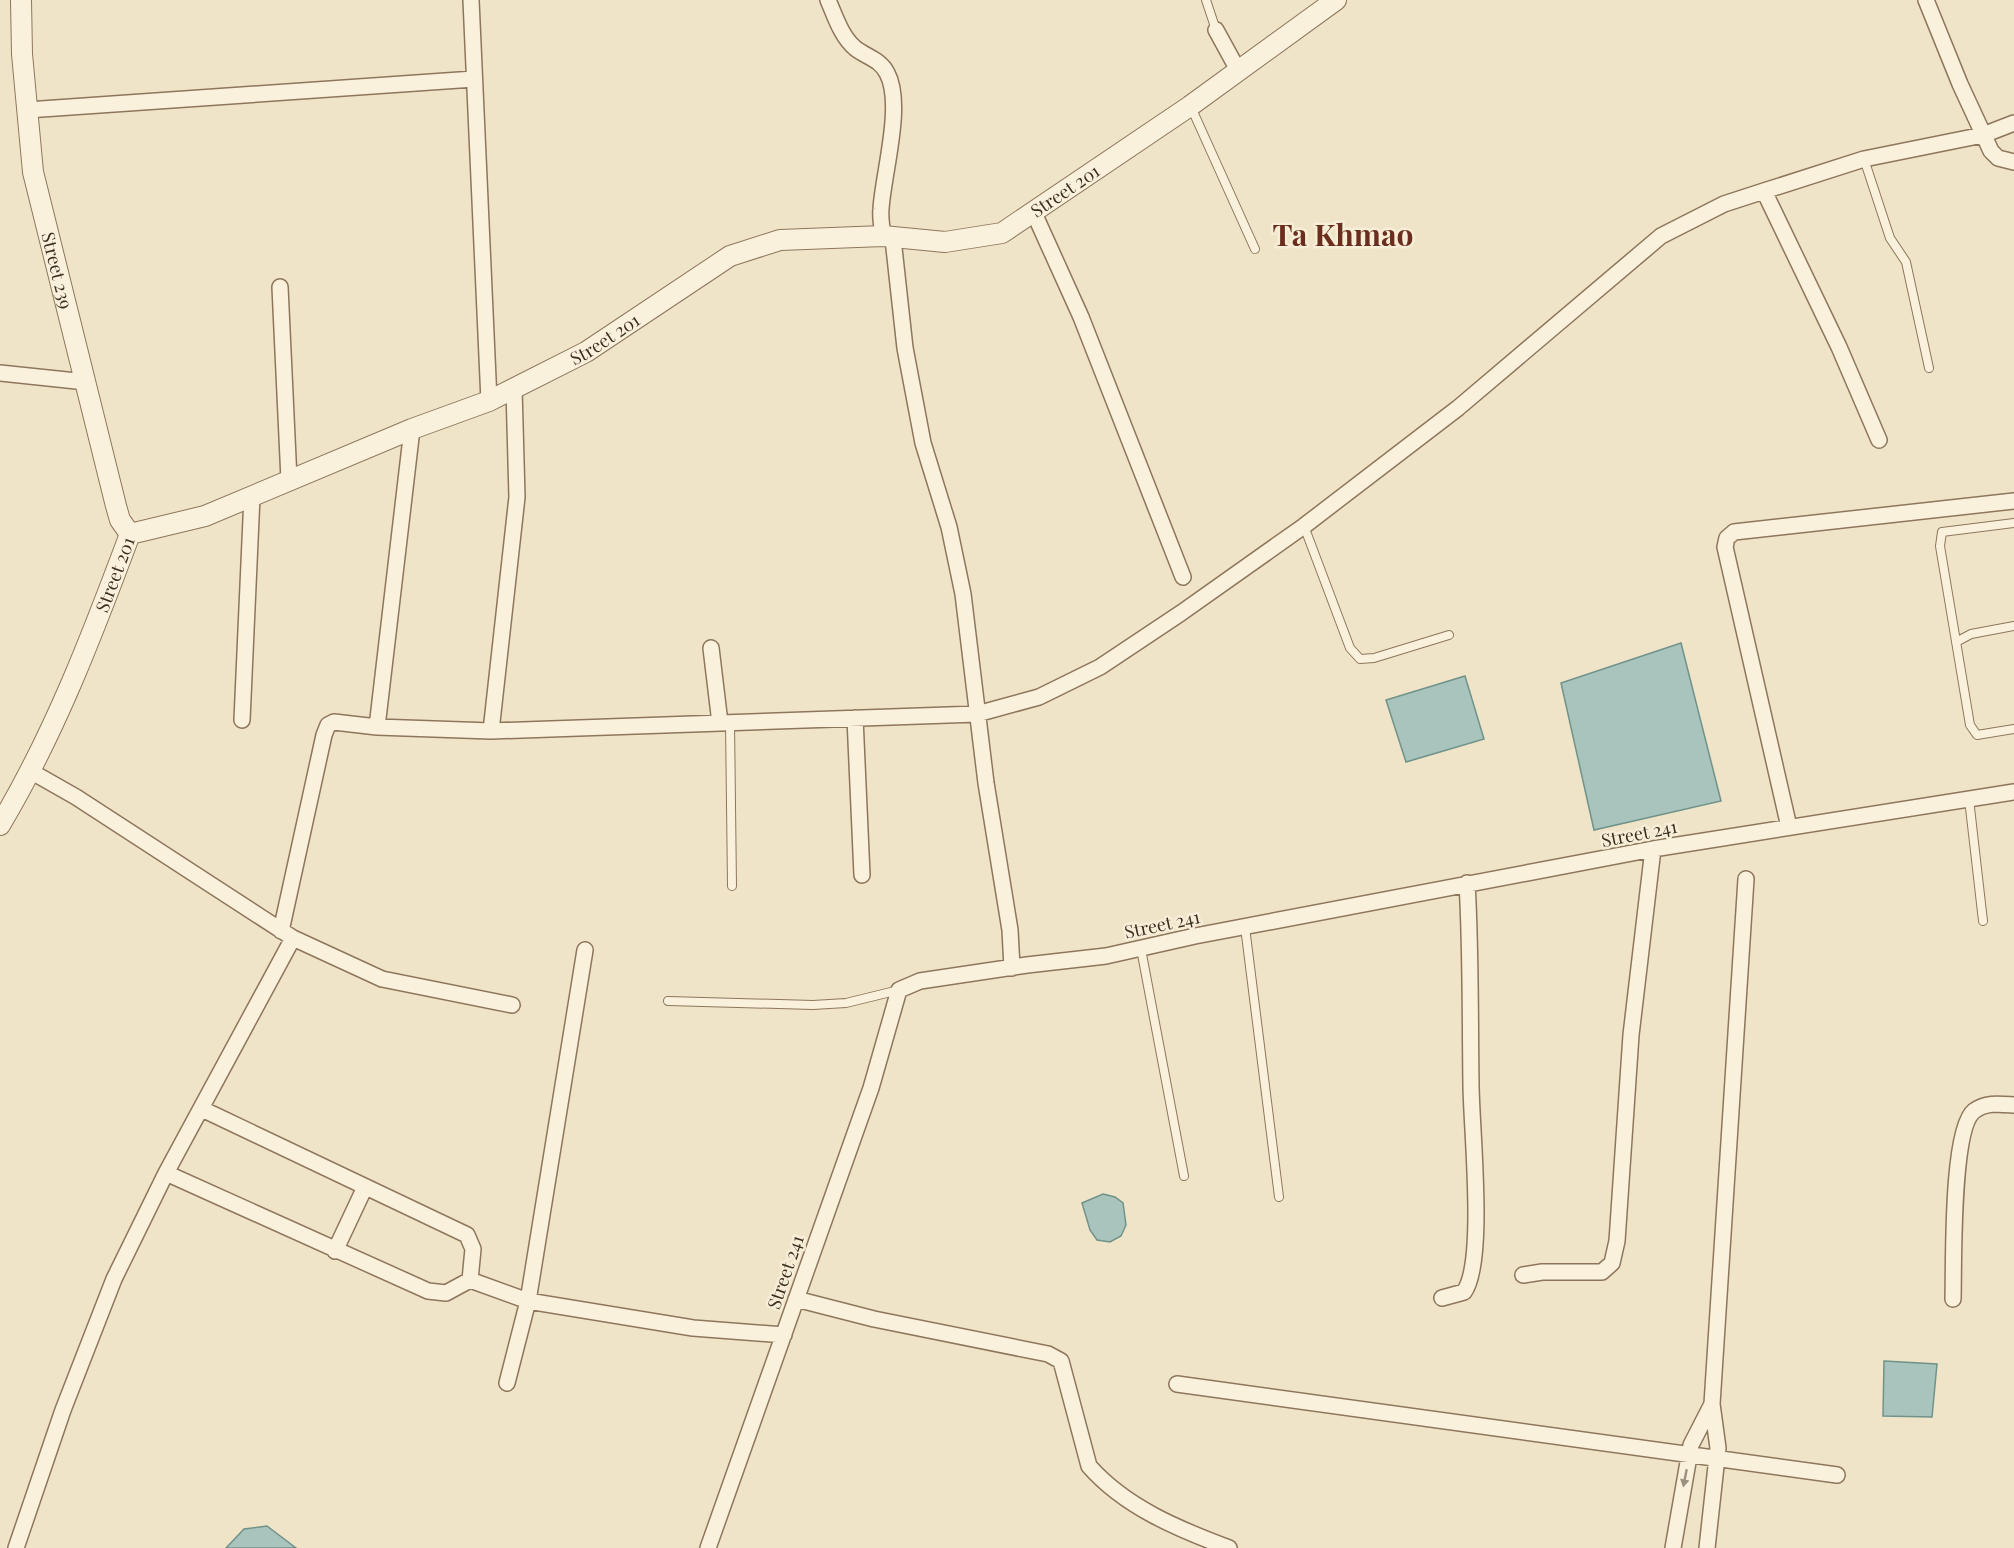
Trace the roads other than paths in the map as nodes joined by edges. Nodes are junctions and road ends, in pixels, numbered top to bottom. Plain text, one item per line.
1 (21, 0) edge
2 (471, 0) edge
3 (828, 0) edge
4 (1206, 0) edge
5 (1335, 0) edge
6 (1926, 0) edge
7 (1216, 30) joint
8 (1239, 72) junction
9 (474, 79) junction
10 (1190, 106) junction
11 (27, 110) junction
12 (2014, 123) edge
13 (1983, 135) junction
14 (1864, 159) junction
15 (2014, 162) edge
16 (1764, 191) junction
17 (1034, 213) junction
18 (888, 238) junction
19 (1255, 249) dead end
20 (280, 287) dead end
21 (1929, 368) dead end
22 (0, 373) edge
23 (86, 382) junction
24 (514, 388) junction
25 (489, 401) junction
26 (412, 429) junction
27 (1879, 440) dead end
28 (289, 480) junction
29 (252, 496) junction
30 (2014, 501) edge
31 (2014, 523) edge
32 (1304, 526) junction
33 (130, 534) junction
34 (1183, 577) dead end
35 (2014, 626) edge
36 (1449, 635) dead end
37 (1956, 642) junction
38 (711, 648) dead end
39 (977, 714) junction
40 (855, 718) junction
41 (242, 720) dead end
42 (725, 722) junction
43 (377, 727) junction
44 (2014, 729) edge
45 (491, 730) junction
46 (32, 772) junction
47 (2014, 792) edge
48 (1970, 799) junction
49 (0, 825) edge
50 (1789, 827) junction
51 (1653, 849) junction
52 (862, 875) dead end
53 (1746, 879) dead end
54 (1467, 883) junction
55 (732, 886) dead end
56 (1983, 921) dead end
57 (1245, 927) junction
58 (287, 934) junction
59 (1141, 949) junction
60 (585, 950) dead end
61 (1012, 968) junction
62 (899, 990) junction
63 (668, 1001) dead end
64 (512, 1005) dead end
65 (2014, 1105) edge
66 (202, 1109) junction
67 (166, 1173) junction
68 (1184, 1176) dead end
69 (364, 1187) junction
70 (1279, 1197) dead end
71 (335, 1251) junction
72 (1523, 1275) dead end
73 (470, 1280) junction
74 (1442, 1298) dead end
75 (796, 1299) junction
76 (1953, 1299) dead end
77 (528, 1300) junction
78 (784, 1335) junction
79 (507, 1383) dead end
80 (1178, 1384) dead end
81 (1712, 1404) junction
82 (1689, 1455) junction
83 (1718, 1459) junction
84 (1837, 1475) dead end
85 (1203, 1544) edge
86 (16, 1548) edge
87 (708, 1548) edge
88 (1229, 1548) edge
89 (1673, 1548) edge
90 (1707, 1548) edge

1 - 11 street, Street 239
2 - 9 street
3 - 18 street
4 - 7 lane
5 - 8 street, Street 201
6 - 13 street
7 - 8 street
8 - 10 street, Street 201
9 - 11 street
9 - 25 street
10 - 17 street, Street 201
10 - 19 lane
11 - 23 street, Street 239
12 - 13 street
13 - 14 street
13 - 15 street
14 - 16 street
14 - 21 lane
16 - 27 street
16 - 32 street
17 - 18 street, Street 201
17 - 34 street
18 - 24 street, Street 201
18 - 39 street
20 - 28 street
22 - 23 street
23 - 33 street, Street 239
24 - 25 street, Street 201
24 - 45 street
25 - 26 street, Street 201
26 - 28 street, Street 201
26 - 43 street
28 - 29 street, Street 201
29 - 33 street, Street 201
29 - 41 street
30 - 50 street
31 - 37 lane
32 - 36 lane
32 - 39 street
33 - 46 street, Street 201
35 - 37 lane
37 - 44 lane
38 - 42 street
39 - 40 street
39 - 61 street
40 - 42 street
40 - 52 street
42 - 45 street
42 - 55 lane
43 - 45 street
43 - 58 street
46 - 49 street, Street 201
46 - 58 street
47 - 48 street, Street 241
48 - 50 street, Street 241
48 - 56 lane
50 - 51 street, Street 241
51 - 54 street, Street 241
51 - 72 street
53 - 81 street
54 - 57 street, Street 241
54 - 74 street
57 - 59 street, Street 241
57 - 70 lane
58 - 64 street
58 - 66 street
59 - 61 street, Street 241
59 - 68 lane
60 - 77 street
61 - 62 street, Street 241
62 - 63 lane
62 - 75 street, Street 241
65 - 76 street
66 - 67 street
66 - 69 street
67 - 71 street
67 - 86 street
69 - 71 street
69 - 73 street
71 - 73 street
73 - 77 street
75 - 78 street, Street 241
75 - 85 street
77 - 78 street
77 - 79 street
78 - 87 street, Street 241
80 - 82 street
81 - 82 street
81 - 83 street
82 - 83 street
82 -> 89 street
83 - 84 street
83 - 90 street
85 - 88 street

